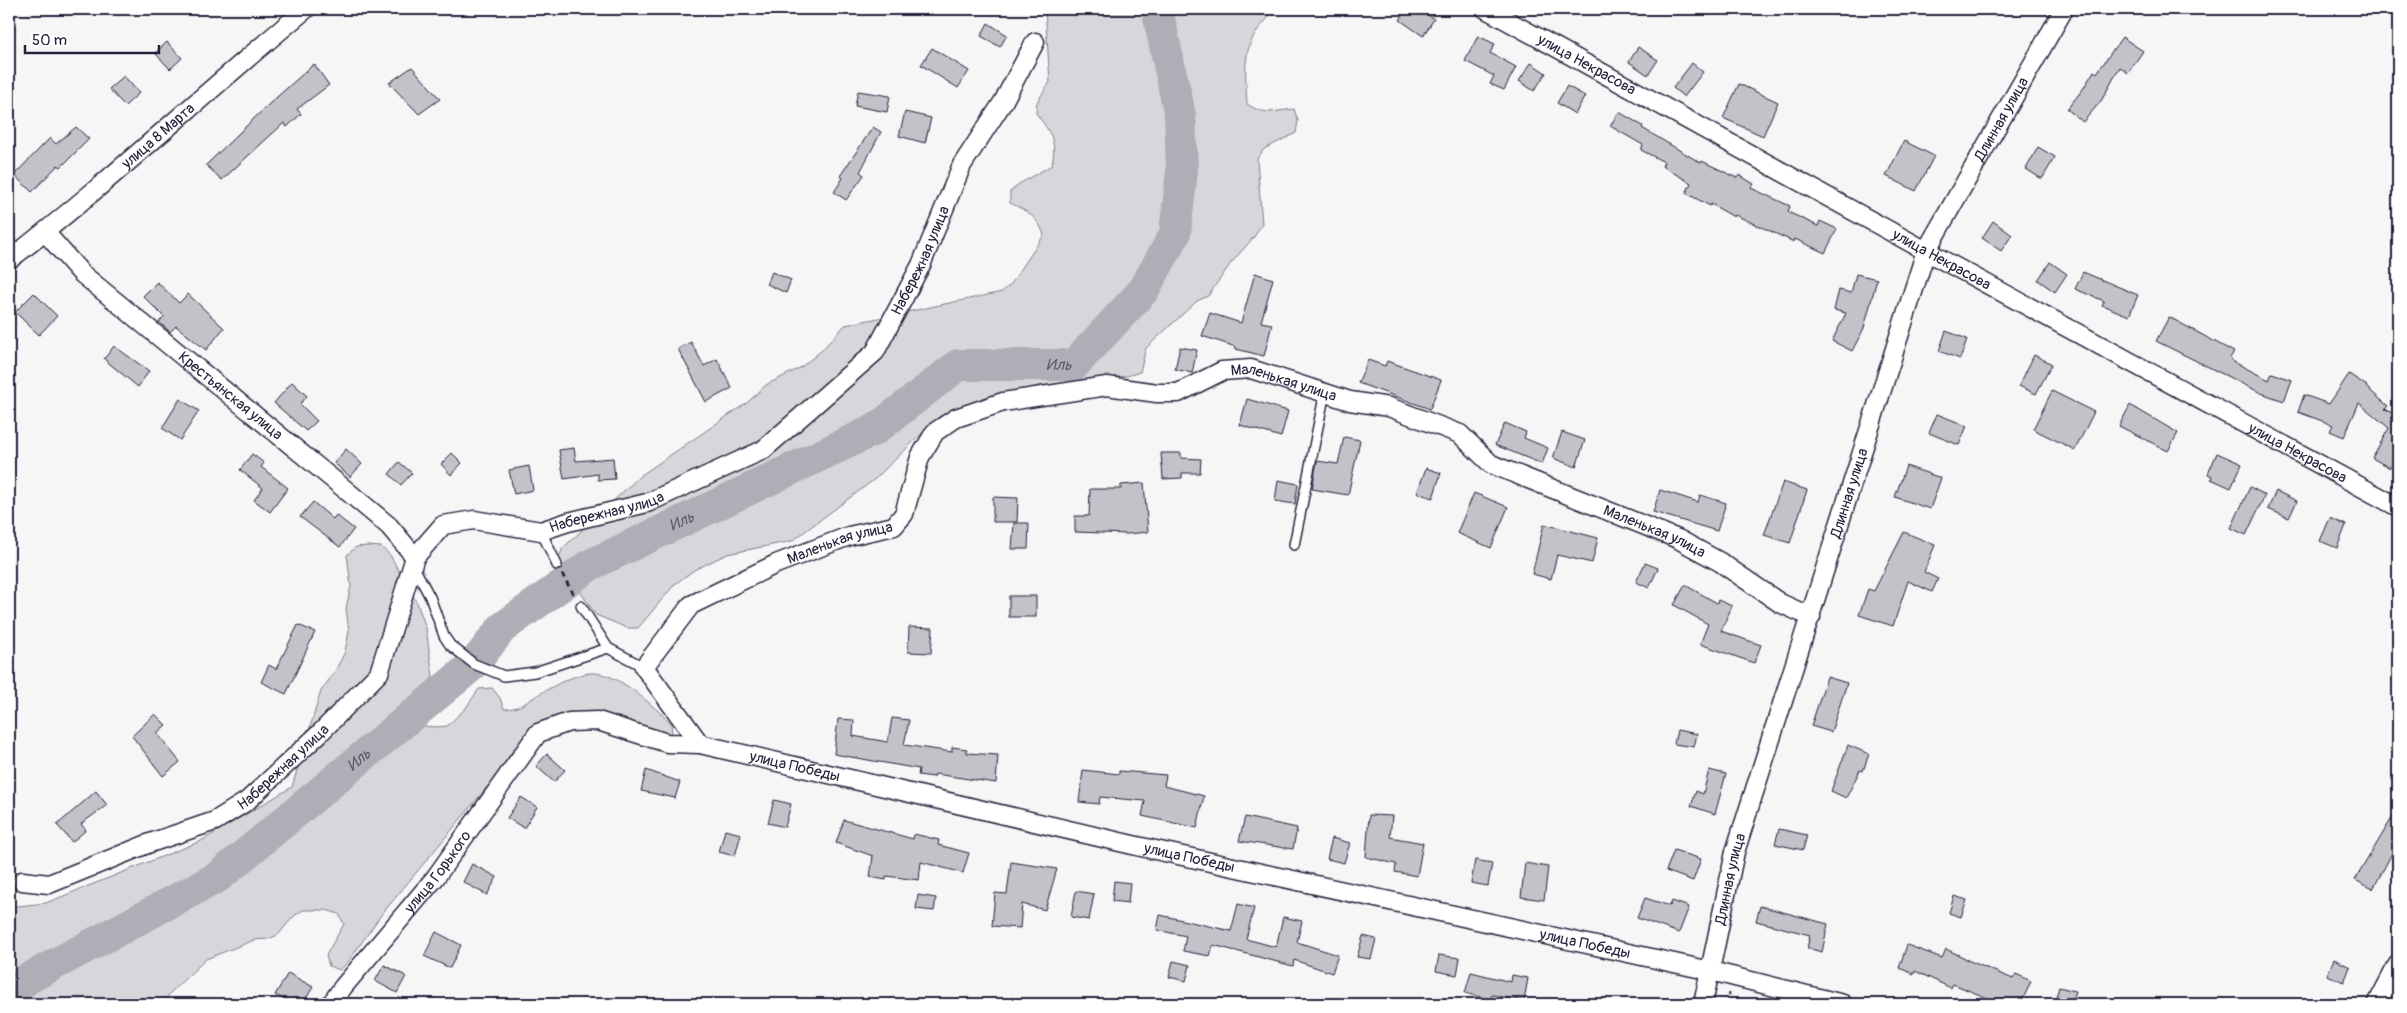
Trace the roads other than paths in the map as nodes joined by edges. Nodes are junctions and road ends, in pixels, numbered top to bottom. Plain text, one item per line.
1 (306, 9) edge
2 (1486, 9) edge
3 (2064, 9) edge
4 (1035, 42) dead end
5 (45, 232) junction
6 (1926, 252) junction
7 (9, 260) edge
8 (1325, 392) junction
9 (2398, 507) edge
10 (541, 531) junction
11 (1294, 544) dead end
12 (414, 562) junction
13 (557, 565) road end
14 (581, 606) road end
15 (1811, 617) junction
16 (608, 648) junction
17 (644, 667) junction
18 (538, 733) joint
19 (700, 744) junction
20 (22, 881) dead end
21 (2398, 964) edge
22 (1711, 972) junction
23 (331, 1004) edge
24 (1703, 1004) edge
25 (1843, 1004) edge
26 (2377, 1004) edge

1 - 5 street, улица 8 Марта
2 - 6 street, улица Некрасова
3 - 6 street, Длинная улица
4 - 10 street, Набережная улица
5 - 7 street, улица 8 Марта
5 - 12 street, Крестьянская улица
6 - 9 street, улица Некрасова
6 - 15 street, Длинная улица
8 - 11 lane
8 - 15 street, Маленькая улица
8 - 17 street, Маленькая улица
10 - 12 street, Набережная улица
10 - 13 lane
12 - 16 lane
12 - 20 street, Набережная улица
14 - 16 lane
15 - 22 street, Длинная улица
16 - 17 lane
17 - 19 street
18 - 19 street, улица Победы
18 - 23 street, улица Горького
19 - 22 street, улица Победы
21 - 26 street
22 - 24 street, Длинная улица
22 - 25 street, улица Победы

